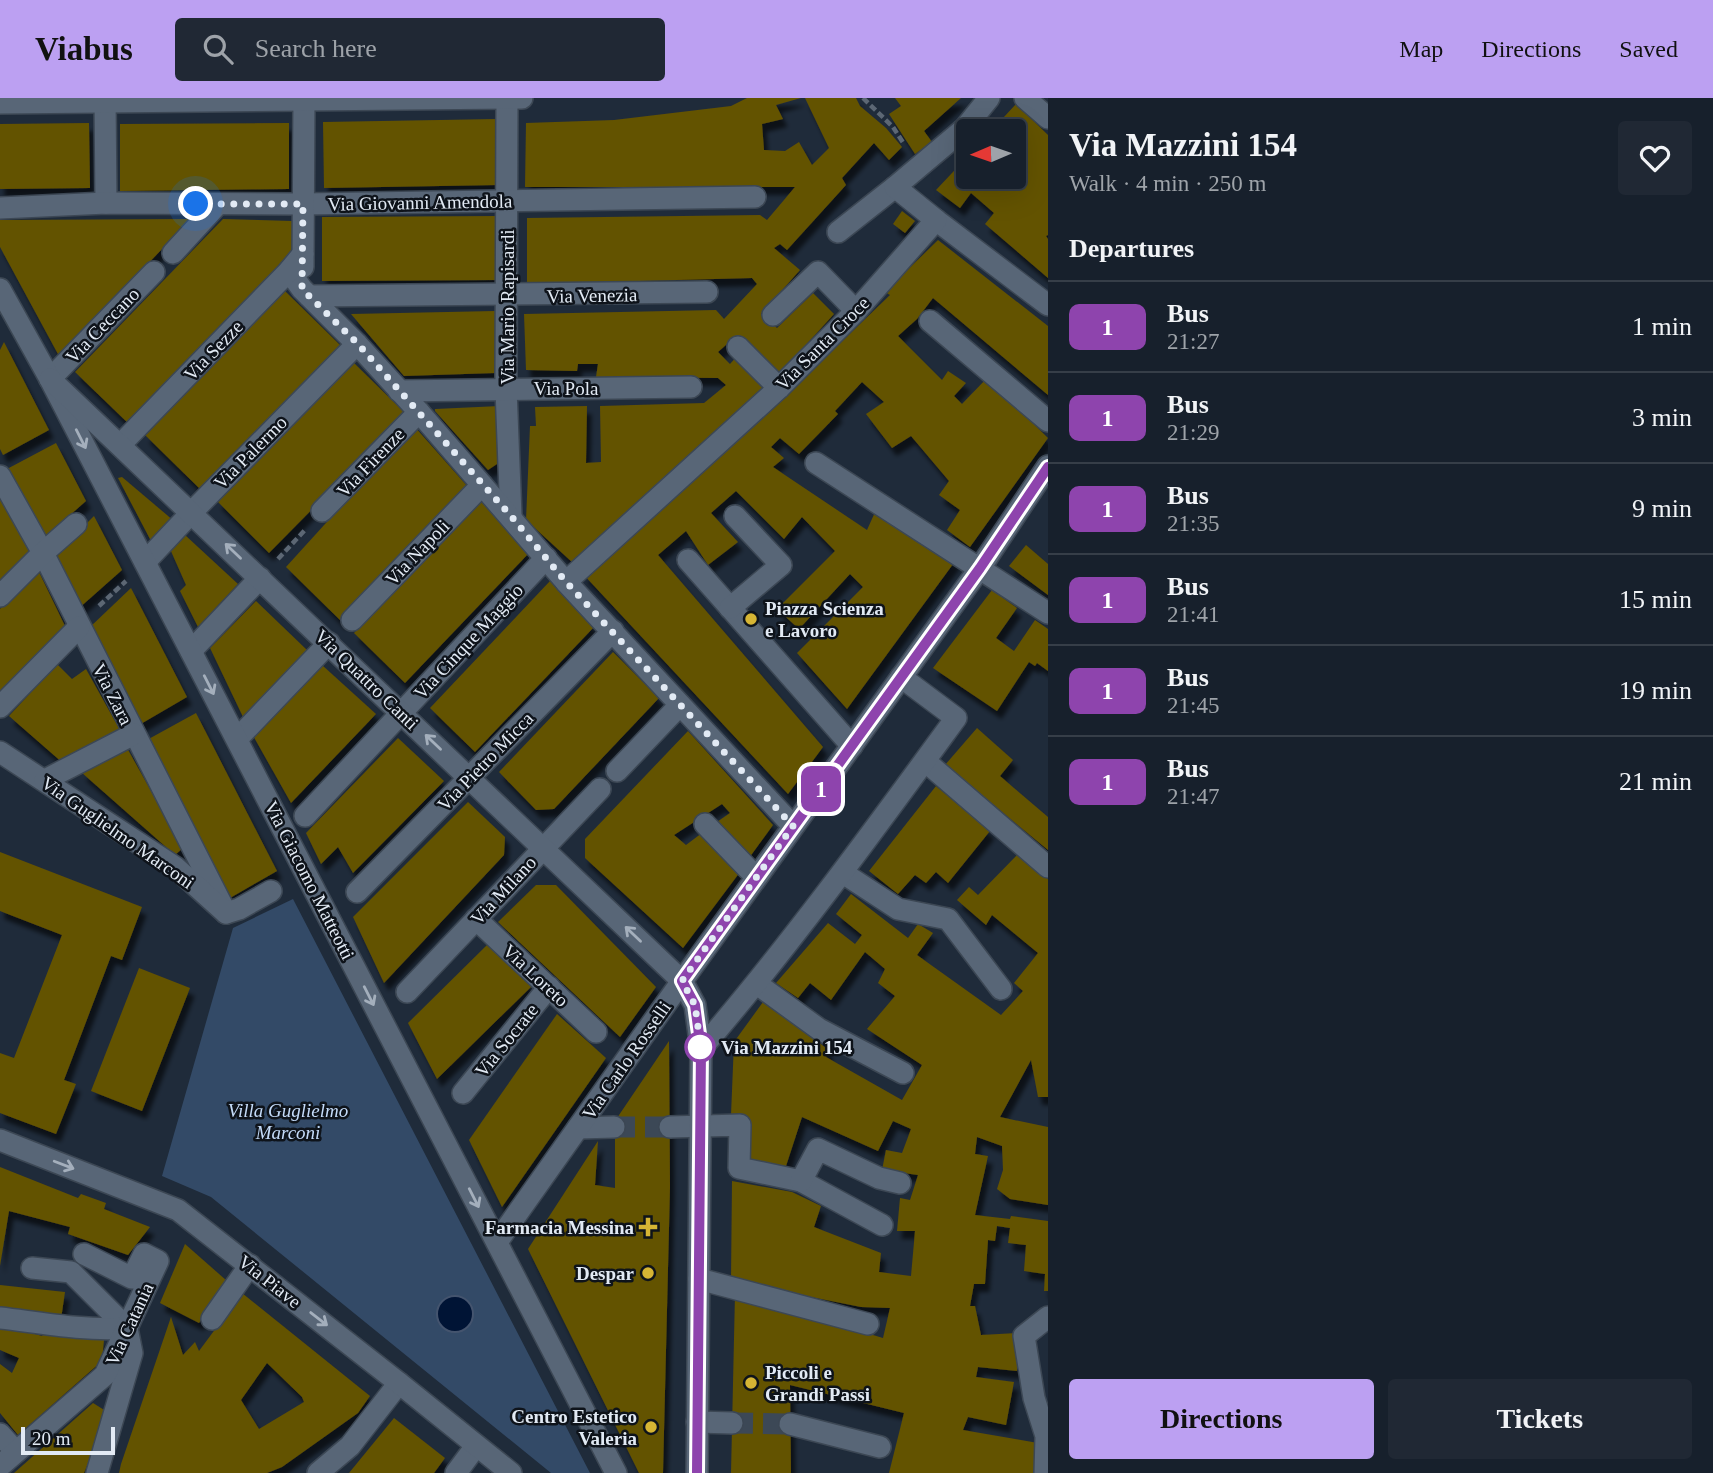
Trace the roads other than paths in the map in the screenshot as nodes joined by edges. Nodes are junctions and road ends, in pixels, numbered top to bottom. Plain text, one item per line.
1 (507, 98) edge
2 (522, 98) edge
3 (989, 98) edge
4 (1025, 98) edge
5 (105, 99) edge
6 (304, 99) edge
7 (0, 103) edge
8 (1048, 118) edge
9 (895, 187) junction
10 (755, 197) dead end
11 (507, 201) junction
12 (106, 203) junction
13 (218, 204) junction
14 (303, 204) junction
15 (0, 208) edge
16 (936, 220) junction
17 (838, 232) dead end
18 (173, 253) dead end
19 (303, 254) junction
20 (289, 271) junction
21 (154, 272) dead end
22 (707, 292) dead end
23 (306, 293) junction
24 (507, 296) junction
25 (1048, 305) edge
26 (3, 306) edge
27 (856, 311) junction
28 (773, 315) dead end
29 (930, 321) dead end
30 (358, 344) junction
31 (738, 347) dead end
32 (50, 379) junction
33 (691, 387) dead end
34 (779, 388) junction
35 (506, 389) junction
36 (399, 391) junction
37 (419, 412) junction
38 (1048, 421) edge
39 (121, 444) junction
40 (817, 463) dead end
41 (1048, 466) edge
42 (0, 476) edge
43 (482, 485) junction
44 (322, 511) road end
45 (192, 512) junction
46 (511, 516) junction
47 (735, 516) dead end
48 (76, 524) dead end
49 (43, 553) junction
50 (546, 558) junction
51 (688, 560) dead end
52 (145, 562) junction
53 (980, 568) junction
54 (260, 578) junction
55 (566, 582) junction
56 (0, 596) edge
57 (730, 608) junction
58 (1048, 613) edge
59 (352, 620) dead end
60 (79, 626) junction
61 (613, 631) junction
62 (330, 643) junction
63 (191, 651) junction
64 (901, 677) junction
65 (680, 705) junction
66 (0, 707) edge
67 (401, 712) junction
68 (134, 734) junction
69 (237, 739) junction
70 (852, 746) junction
71 (0, 752) edge
72 (925, 761) junction
73 (617, 771) dead end
74 (469, 777) junction
75 (45, 780) junction
76 (600, 789) dead end
77 (305, 816) dead end
78 (705, 824) dead end
79 (793, 826) junction
80 (544, 848) junction
81 (1048, 867) edge
82 (844, 873) junction
83 (755, 876) junction
84 (271, 891) dead end
85 (357, 892) dead end
86 (226, 913) junction
87 (477, 919) junction
88 (682, 981) junction
89 (757, 984) junction
90 (549, 987) junction
91 (1001, 989) dead end
92 (407, 992) dead end
93 (596, 1032) dead end
94 (701, 1049) junction
95 (903, 1073) dead end
96 (463, 1093) dead end
97 (700, 1126) junction
98 (614, 1127) tunnel mouth
99 (670, 1127) tunnel mouth
100 (578, 1128) junction
101 (0, 1140) edge
102 (801, 1181) junction
103 (900, 1183) dead end
104 (881, 1225) dead end
105 (497, 1242) junction
106 (84, 1254) dead end
107 (250, 1265) junction
108 (32, 1268) dead end
109 (699, 1279) junction
110 (1048, 1317) edge
111 (0, 1318) edge
112 (212, 1319) dead end
113 (868, 1324) dead end
114 (127, 1328) junction
115 (400, 1383) junction
116 (697, 1422) junction
117 (732, 1423) tunnel mouth
118 (790, 1424) tunnel mouth
119 (0, 1434) edge
120 (476, 1446) junction
121 (880, 1447) dead end
122 (8, 1459) edge
123 (97, 1473) edge
124 (318, 1473) edge
125 (456, 1473) edge
126 (511, 1473) edge
127 (616, 1473) edge
128 (697, 1473) edge
129 (1045, 1473) edge

1 - 2 street
1 - 6 street
1 - 11 street, Via Mario Rapisardi
3 - 9 street
4 - 8 street
5 - 6 street
5 - 7 street
5 - 12 street
6 - 14 street
9 - 16 street
9 - 17 street
10 - 11 street, Via Giovanni Amendola
11 - 14 street, Via Giovanni Amendola
11 - 24 street, Via Mario Rapisardi
12 - 13 street, Via Giovanni Amendola
12 - 15 street, Via Giovanni Amendola
13 - 14 street, Via Giovanni Amendola
13 - 18 street
14 - 19 street
16 - 25 street
16 - 27 street, Via Santa Croce
19 - 20 street, Via Sezze
19 - 23 street
20 - 23 street
20 - 39 street, Via Sezze
21 - 32 street, Via Ceccano
22 - 24 street, Via Venezia
23 - 24 street, Via Venezia
23 - 30 street
24 - 35 street, Via Mario Rapisardi
26 - 32 street, Via Giacomo Matteotti
27 - 28 street
27 - 34 street, Via Santa Croce
29 - 38 street
30 - 36 street
30 - 45 street, Via Palermo
31 - 34 street
32 - 39 street, Via Quattro Canti
32 -> 52 street, Via Giacomo Matteotti
33 - 35 street, Via Pola
34 - 55 street, Via Santa Croce
35 - 36 street, Via Pola
35 - 46 street, Via Mario Rapisardi
36 - 37 street
37 - 43 street
37 - 44 street, Via Firenze
39 - 45 street, Via Quattro Canti
40 - 53 street
41 - 53 street, Via Carlo Rosselli
42 - 49 street, Via Zara
43 - 46 street
43 - 59 street, Via Napoli
45 - 52 street, Via Palermo
54 -> 45 street, Via Quattro Canti
46 - 50 street
47 - 57 street
48 - 49 street
49 - 56 street
49 - 60 street, Via Zara
50 - 55 street
50 - 67 street, Via Cinque Maggio
51 - 57 street
52 - 63 street, Via Giacomo Matteotti
53 - 58 street
53 - 64 street, Via Carlo Rosselli
54 - 62 street, Via Quattro Canti
54 - 63 street
55 - 61 street
57 - 70 street
60 - 66 street
60 - 68 street, Via Zara
61 - 65 street
61 - 74 street, Via Pietro Micca
62 - 67 street, Via Quattro Canti
62 - 69 street
63 -> 69 street, Via Giacomo Matteotti
64 - 70 street, Via Carlo Rosselli
64 - 72 street
65 - 73 street
65 - 79 street
74 -> 67 street, Via Quattro Canti
67 - 77 street, Via Cinque Maggio
68 - 75 street
68 - 86 street, Via Zara
69 -> 105 street, Via Giacomo Matteotti
70 - 79 street, Via Carlo Rosselli
71 - 75 street, Via Guglielmo Marconi
72 - 81 street
72 - 82 street
74 - 80 street, Via Quattro Canti
74 - 85 street, Via Pietro Micca
75 - 86 street, Via Guglielmo Marconi
76 - 80 street, Via Milano
78 - 83 street
79 - 83 street, Via Carlo Rosselli
80 - 87 street, Via Milano
88 -> 80 street, Via Quattro Canti
82 - 89 street
82 - 91 street
83 - 88 street, Via Carlo Rosselli
84 - 86 street
87 - 90 street, Via Loreto
87 - 92 street, Via Milano
88 - 94 street
88 - 100 street, Via Carlo Rosselli
89 - 94 street
89 - 95 street
90 - 93 street, Via Loreto
90 - 96 street, Via Socrate
94 - 97 street
97 - 99 street
97 - 102 street
97 - 109 street
98 - 100 street
100 - 105 street, Via Carlo Rosselli
101 -> 107 street, Via Piave
102 - 103 street
102 - 104 street
105 - 127 street, Via Giacomo Matteotti
106 - 114 street, Via Catania
107 - 112 street
107 -> 115 street, Via Piave
108 - 114 street
109 - 113 street
109 - 116 street
110 - 129 street
111 - 114 street
114 - 122 street, Via Catania
114 - 123 street
115 - 120 street, Via Piave
115 - 124 street
116 - 117 street
116 - 128 street
118 - 121 street
119 - 122 street
120 - 125 street
120 - 126 street, Via Piave

